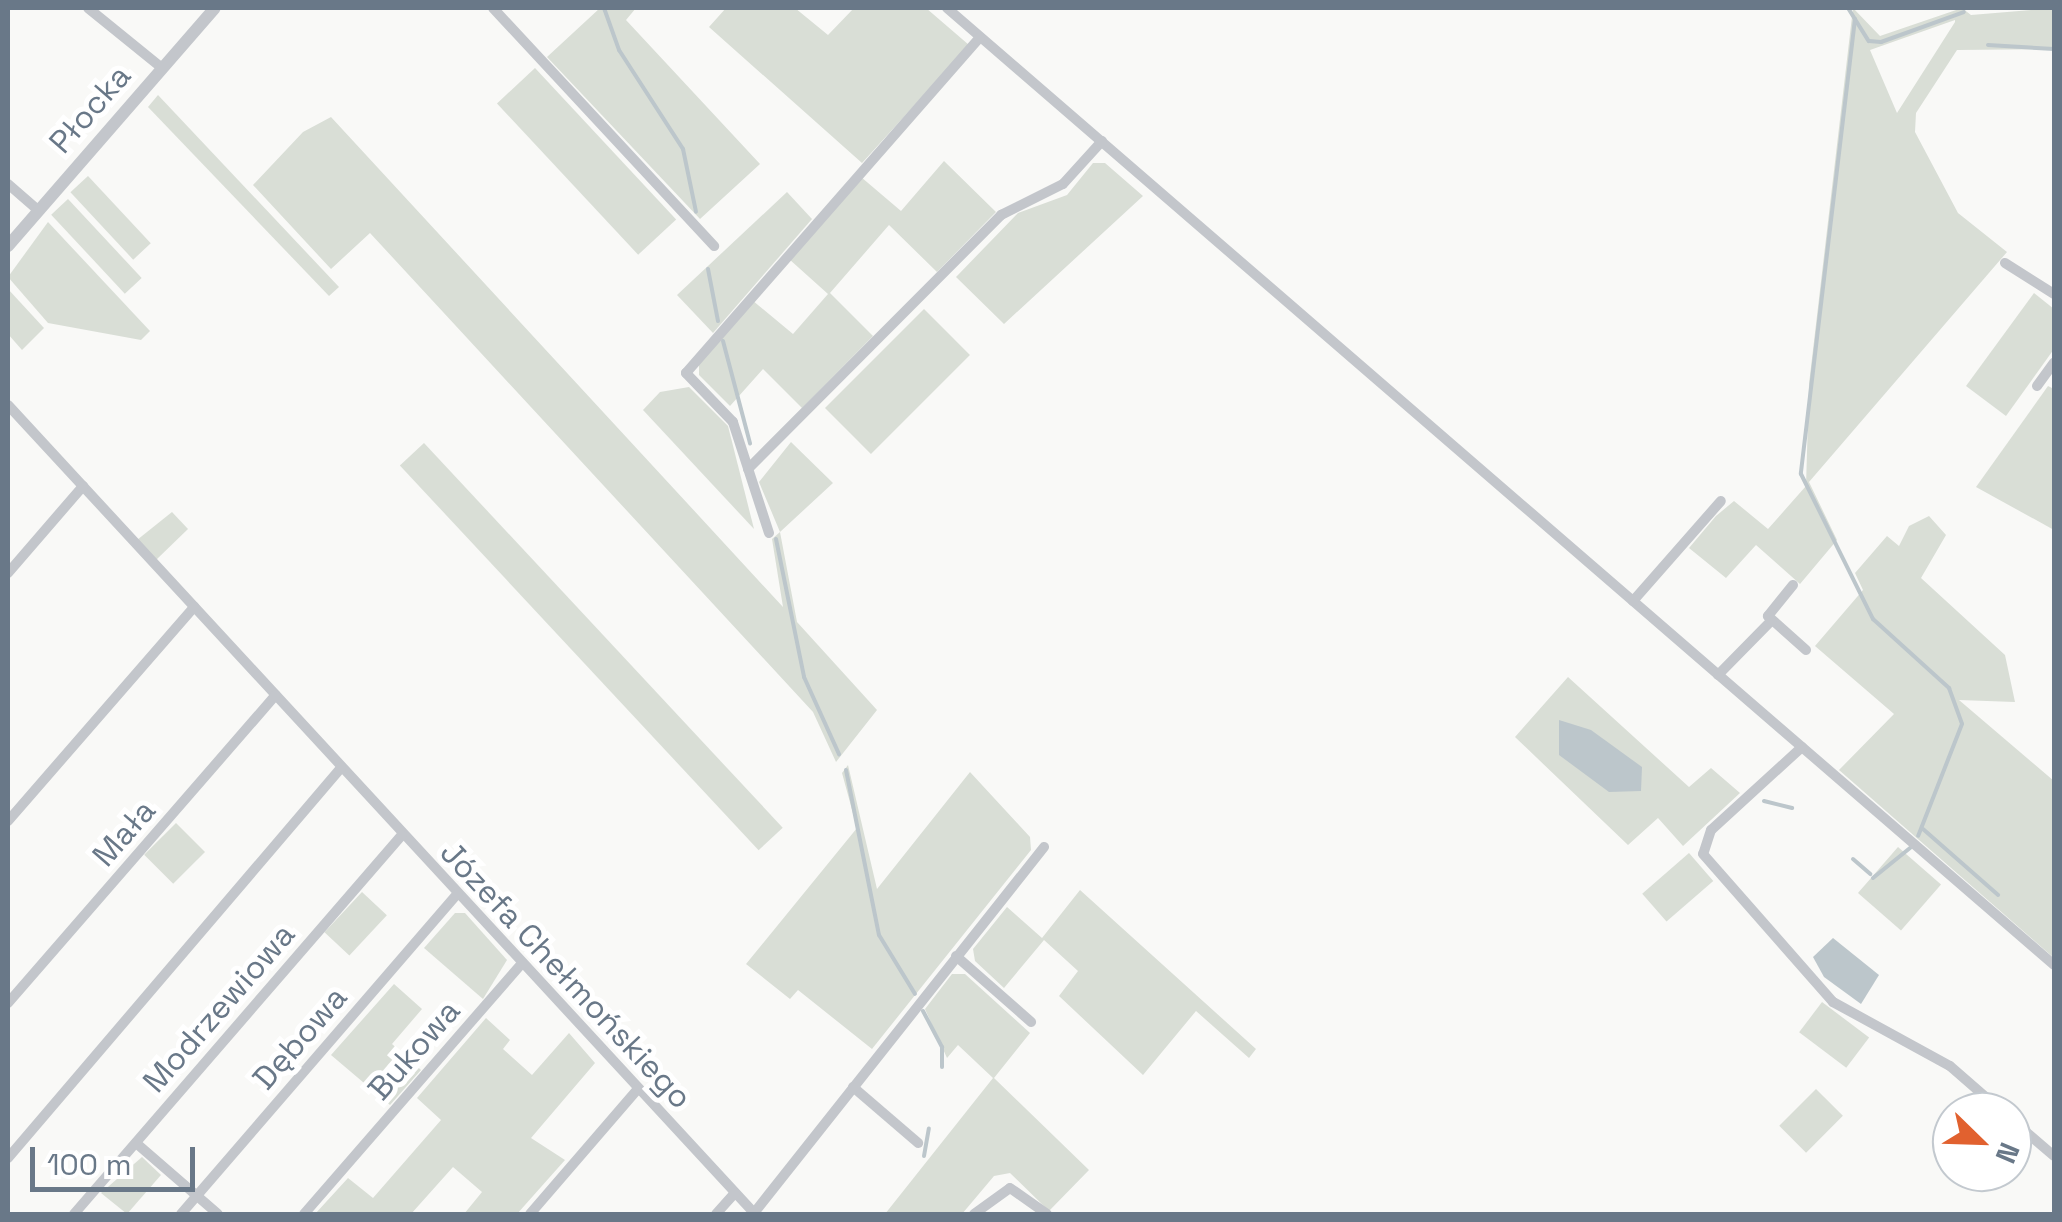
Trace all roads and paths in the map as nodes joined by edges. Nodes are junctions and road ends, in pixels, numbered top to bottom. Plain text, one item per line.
1 (88, 8) edge
2 (215, 8) edge
3 (492, 8) edge
4 (947, 8) edge
5 (980, 37) junction
6 (162, 68) junction
7 (1102, 141) junction
8 (8, 184) edge
9 (38, 210) junction
10 (8, 246) edge
11 (714, 246) dead end
12 (2005, 264) dead end
13 (2054, 294) edge
14 (2054, 363) edge
15 (2037, 386) dead end
16 (8, 406) edge
17 (748, 470) junction
18 (83, 486) junction
19 (1720, 501) dead end
20 (769, 534) dead end
21 (8, 573) edge
22 (1793, 585) dead end
23 (1633, 601) junction
24 (194, 607) junction
25 (1772, 621) junction
26 (1806, 650) dead end
27 (1718, 675) junction
28 (276, 695) junction
29 (1802, 747) junction
30 (342, 768) junction
31 (8, 821) edge
32 (402, 834) junction
33 (1044, 847) dead end
34 (457, 894) junction
35 (956, 956) junction
36 (522, 963) junction
37 (2054, 965) edge
38 (8, 1003) edge
39 (1031, 1022) dead end
40 (853, 1087) junction
41 (637, 1090) junction
42 (1980, 1092) edge
43 (2032, 1137) edge
44 (136, 1144) junction
45 (918, 1144) dead end
46 (2054, 1156) edge
47 (8, 1157) edge
48 (735, 1194) junction
49 (197, 1196) junction
50 (74, 1214) edge
51 (182, 1214) edge
52 (218, 1214) edge
53 (304, 1214) edge
54 (530, 1214) edge
55 (716, 1214) edge
56 (755, 1214) edge
57 (974, 1214) edge
58 (1046, 1214) edge

1 - 6 street
2 - 6 street, Płocka
3 - 11 street
4 - 5 street
5 - 7 street
5 - 17 street
6 - 9 street, Płocka
7 - 17 street
7 - 23 street
8 - 9 street
9 - 10 street, Płocka
12 - 13 street
14 - 15 street
16 - 18 street, Józefa Chełmońskiego
17 - 20 street
18 - 21 street
18 - 24 street, Józefa Chełmońskiego
19 - 23 street
22 - 25 street
23 - 27 street
24 - 28 street, Józefa Chełmońskiego
24 - 31 street
25 - 26 street
25 - 27 street
27 - 29 street
28 - 30 street, Józefa Chełmońskiego
28 - 38 street, Mała
29 - 37 street
29 - 42 street
30 - 32 street, Józefa Chełmońskiego
30 - 47 street
32 - 34 street, Józefa Chełmońskiego
32 - 44 street, Modrzewiowa
33 - 35 street
34 - 36 street, Józefa Chełmońskiego
34 - 49 street, Dębowa
35 - 39 street
35 - 40 street
36 - 41 street, Józefa Chełmońskiego
36 - 53 street, Bukowa
40 - 45 street
40 - 56 street
41 - 48 street, Józefa Chełmońskiego
41 - 54 street
43 - 46 street
44 - 49 street
44 - 50 street, Modrzewiowa
48 - 55 street
48 - 56 street, Józefa Chełmońskiego
49 - 51 street, Dębowa
49 - 52 street
57 - 58 street

